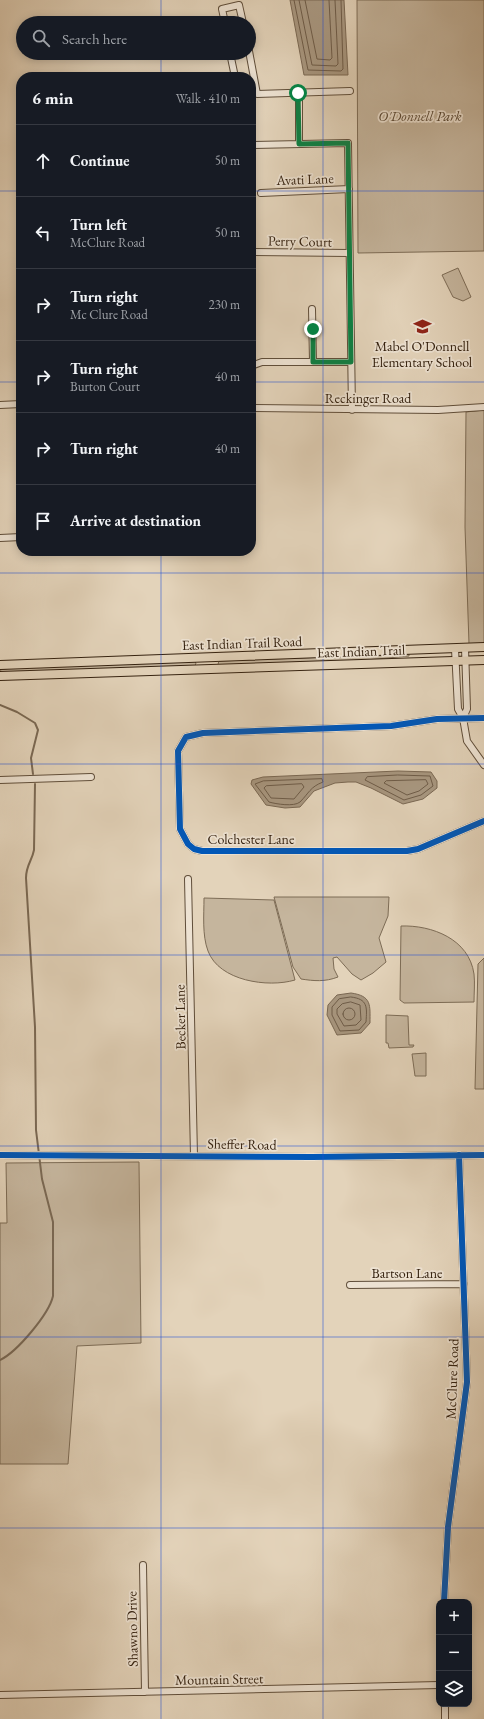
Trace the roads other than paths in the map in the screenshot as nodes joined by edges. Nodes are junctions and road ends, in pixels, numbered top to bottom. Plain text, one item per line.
1 (223, 16) edge
2 (241, 16) edge
3 (231, 60) edge
4 (250, 60) edge
5 (234, 72) edge
6 (251, 72) edge
7 (350, 91) dead end
8 (298, 93) junction
9 (256, 94) edge
10 (299, 144) junction
11 (256, 145) edge
12 (349, 189) junction
13 (261, 193) dead end
14 (256, 252) edge
15 (349, 253) junction
16 (312, 309) dead end
17 (313, 362) junction
18 (351, 362) junction
19 (256, 364) edge
20 (16, 404) edge
21 (0, 405) edge
22 (484, 407) edge
23 (256, 408) edge
24 (352, 410) junction
25 (16, 537) edge
26 (0, 538) edge
27 (464, 648) junction
28 (484, 648) edge
29 (455, 649) junction
30 (206, 658) junction
31 (465, 660) junction
32 (484, 660) edge
33 (456, 661) junction
34 (0, 665) edge
35 (207, 669) junction
36 (0, 676) edge
37 (463, 718) junction
38 (484, 718) edge
39 (484, 766) edge
40 (91, 777) dead end
41 (0, 780) edge
42 (484, 821) edge
43 (188, 879) dead end
44 (0, 1155) edge
45 (484, 1155) edge
46 (194, 1156) junction
47 (459, 1156) junction
48 (464, 1284) junction
49 (350, 1285) dead end
50 (143, 1565) dead end
51 (444, 1599) edge
52 (436, 1685) edge
53 (145, 1692) junction
54 (0, 1695) edge
55 (445, 1707) edge
56 (445, 1719) edge

1 - 2 street
3 - 5 street
4 - 6 street
7 - 8 street
8 - 9 street
8 - 10 street
10 - 11 street
10 - 12 street
12 - 13 street, Avati Lane
12 - 15 street
14 - 15 street, Perry Court
15 - 18 street
16 - 17 street
17 - 18 street
17 - 19 street
18 - 24 street
20 - 21 street
22 - 24 street, Reckinger Road
23 - 24 street, Reckinger Road
25 - 26 street
27 - 28 main road, East Indian Trail Road
27 - 29 main road, East Indian Trail Road
27 - 31 street
29 - 30 main road, East Indian Trail Road
29 - 33 street
30 - 34 main road, East Indian Trail Road
30 - 35 main road
31 - 32 main road, East Indian Trail
31 - 33 main road, East Indian Trail
31 - 37 street
33 - 35 main road, East Indian Trail
33 - 37 street
35 - 36 main road, East Indian Trail
37 - 38 street, Colchester Lane
37 - 39 street
37 - 42 street, Colchester Lane
40 - 41 street
43 - 46 street, Becker Lane
44 - 46 street, Sheffer Road
45 - 47 street, Sheffer Road
46 - 47 street, Sheffer Road
47 - 48 street, McClure Road
48 - 49 street, Bartson Lane
48 - 51 street, McClure Road
50 - 53 street, Shawno Drive
52 - 53 street, Mountain Street
53 - 54 street, Mountain Street
55 - 56 street

